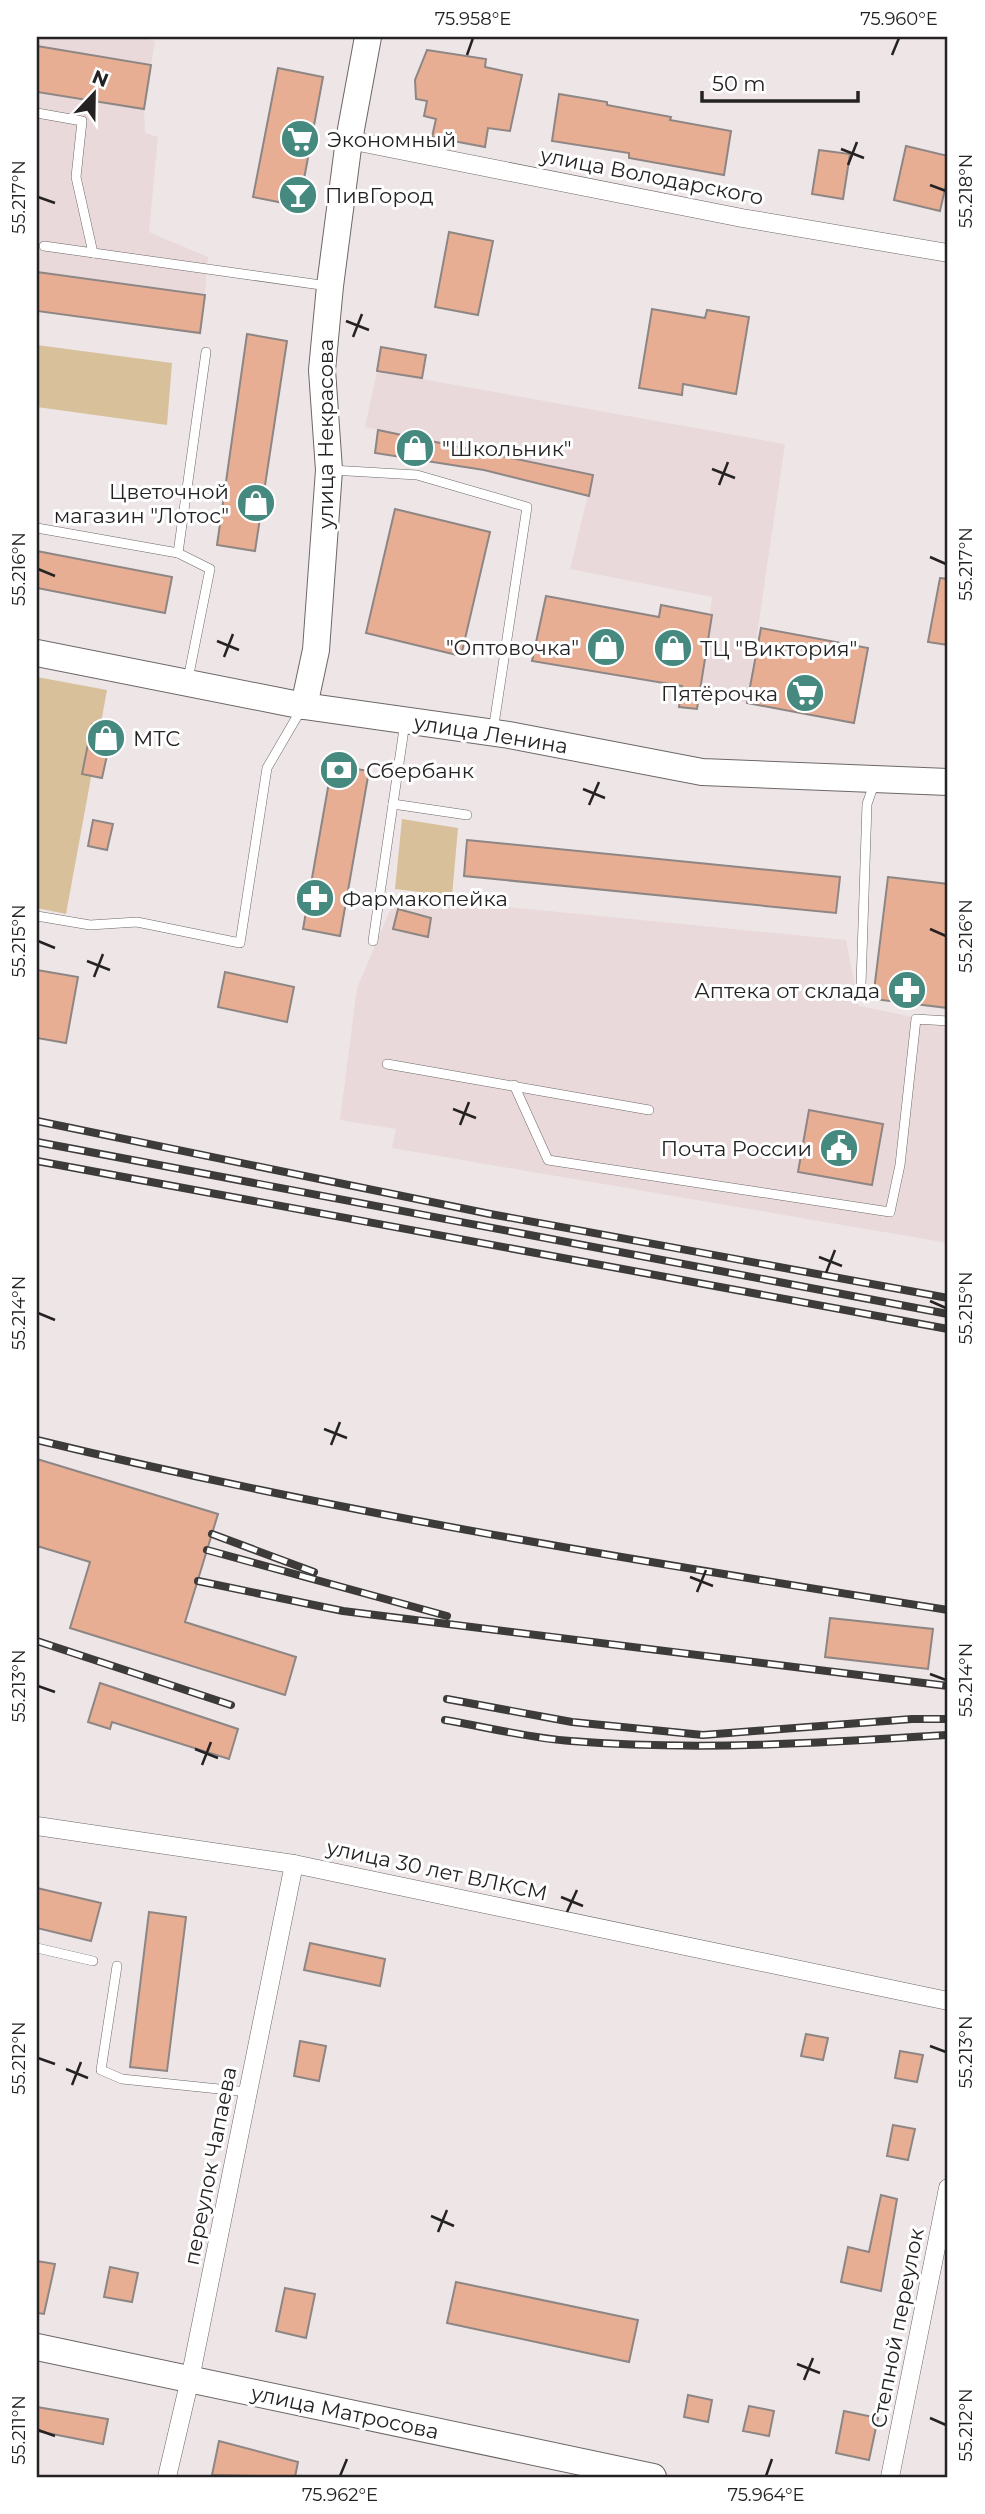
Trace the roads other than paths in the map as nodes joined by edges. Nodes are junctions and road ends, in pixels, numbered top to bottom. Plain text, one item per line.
1 (368, 37) edge
2 (37, 113) edge
3 (349, 140) junction
4 (44, 246) dead end
5 (93, 253) junction
6 (948, 253) edge
7 (330, 286) junction
8 (206, 352) dead end
9 (329, 470) junction
10 (37, 528) edge
11 (178, 553) junction
12 (37, 653) edge
13 (187, 684) junction
14 (304, 706) junction
15 (405, 720) junction
16 (493, 733) junction
17 (875, 779) junction
18 (948, 782) edge
19 (393, 804) junction
20 (467, 815) dead end
21 (37, 916) edge
22 (373, 941) dead end
23 (861, 985) dead end
24 (948, 1021) edge
25 (387, 1064) dead end
26 (514, 1086) junction
27 (649, 1110) dead end
28 (37, 1826) edge
29 (294, 1864) junction
30 (37, 1948) edge
31 (93, 1961) dead end
32 (117, 1966) dead end
33 (948, 2001) edge
34 (248, 2092) junction
35 (948, 2188) edge
36 (37, 2347) edge
37 (190, 2379) junction
38 (167, 2477) edge
39 (653, 2477) edge
40 (890, 2477) edge

1 - 3 street, улица Некрасова
2 - 5 lane
3 - 6 street, улица Володарского
3 - 7 street, улица Некрасова
4 - 5 lane
5 - 7 lane
7 - 9 street, улица Некрасова
8 - 11 lane
9 - 14 street, улица Некрасова
9 - 16 lane
10 - 11 lane
11 - 13 lane
12 - 13 street, улица Ленина
13 - 14 street, улица Ленина
14 - 15 street, улица Ленина
14 - 21 lane
15 - 16 street, улица Ленина
15 - 19 lane
16 - 17 street, улица Ленина
17 - 18 street, улица Ленина
17 - 23 lane
19 - 20 lane
19 - 22 lane
24 - 26 lane
25 - 26 lane
26 - 27 lane
28 - 29 street, улица 30 лет ВЛКСМ
29 - 33 street, улица 30 лет ВЛКСМ
29 - 34 street, переулок Чапаева
30 - 31 lane
32 - 34 lane
34 - 37 street, переулок Чапаева
35 - 40 street, Степной переулок
36 - 37 street, улица Матросова
37 - 38 street, переулок Чапаева
37 - 39 street, улица Матросова

